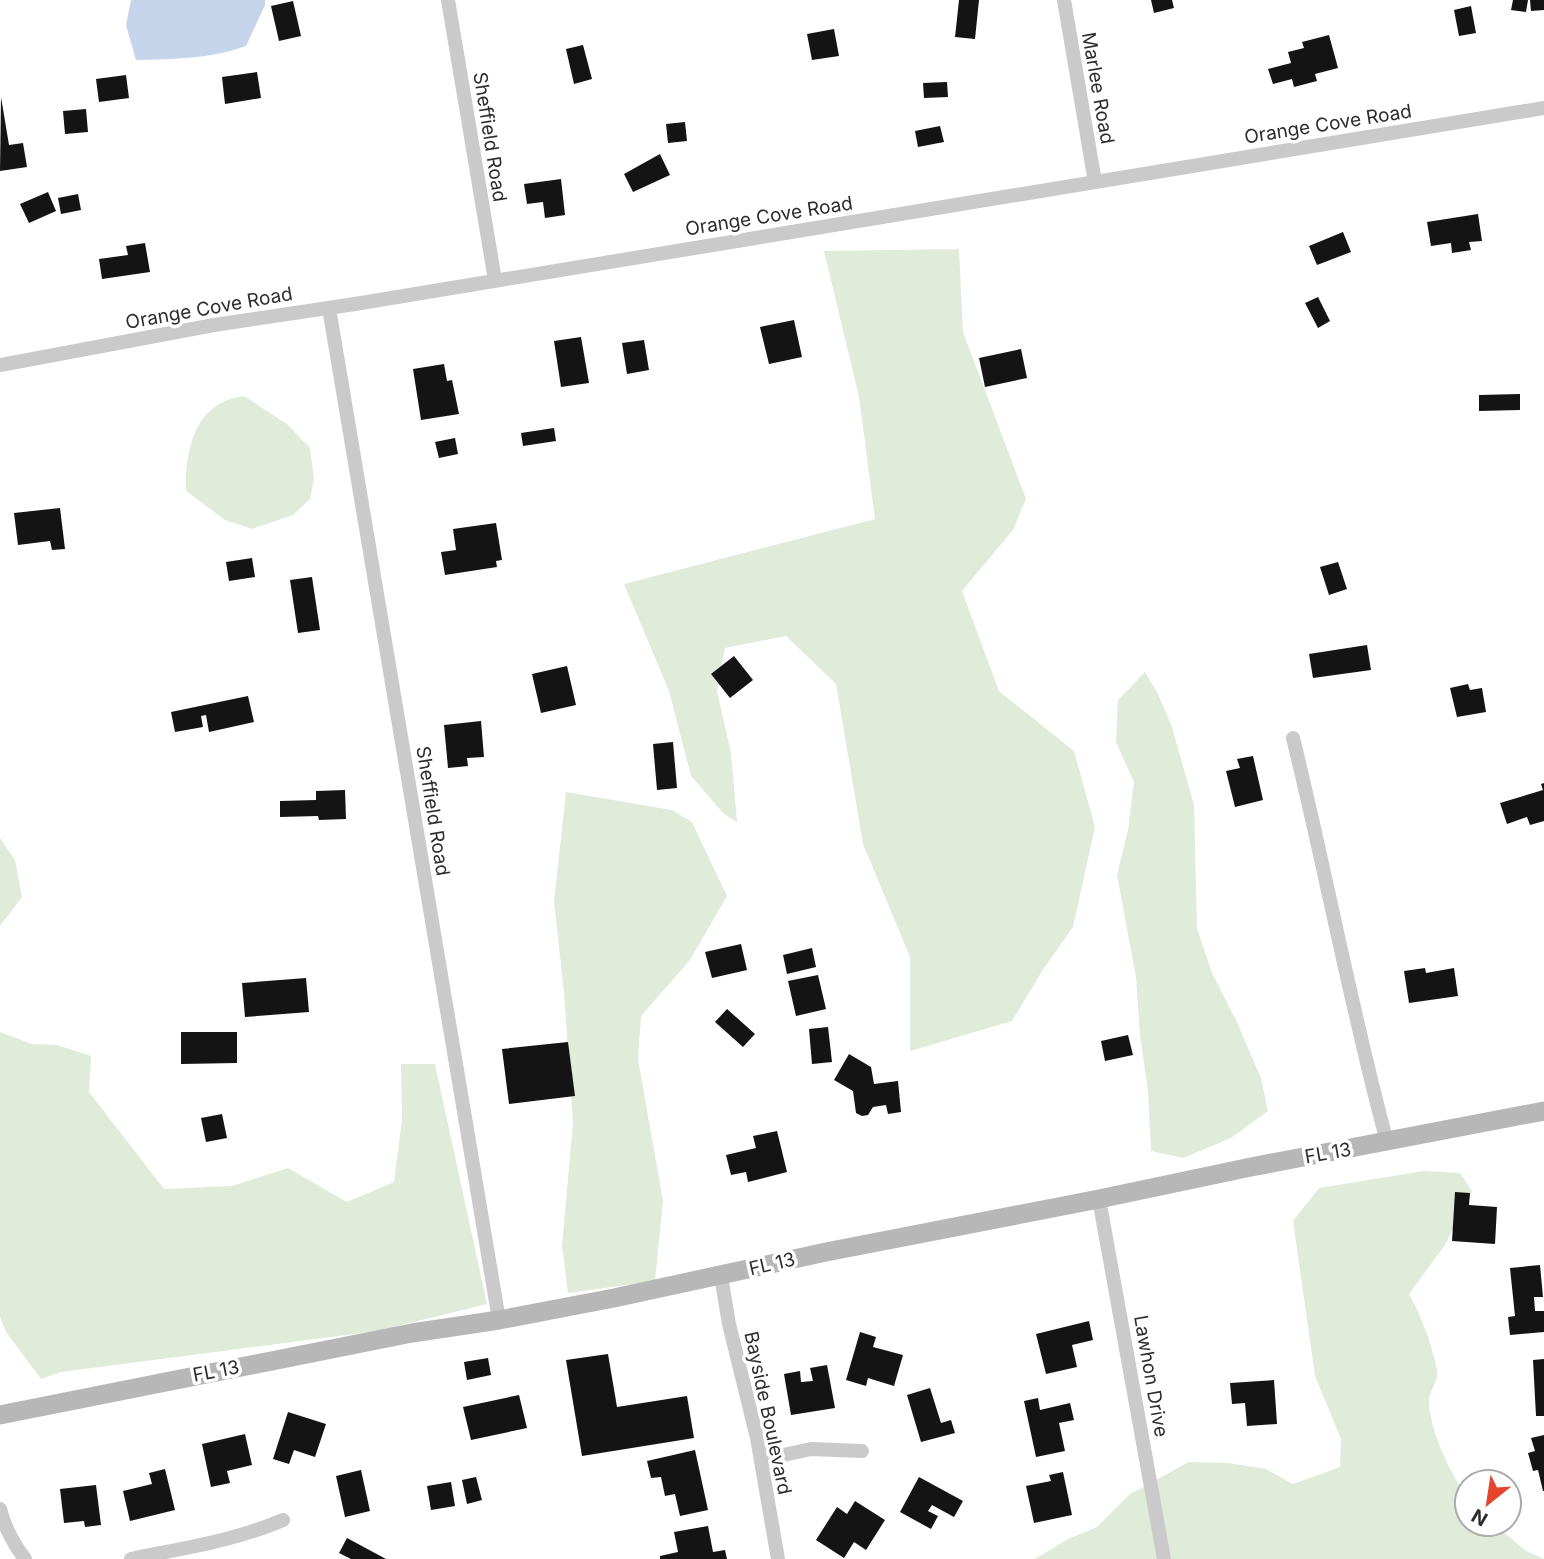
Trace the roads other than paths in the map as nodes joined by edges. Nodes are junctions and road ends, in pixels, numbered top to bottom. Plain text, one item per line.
1 (448, 0) edge
2 (1064, 0) edge
3 (1544, 108) edge
4 (1095, 182) junction
5 (495, 280) junction
6 (329, 308) junction
7 (0, 365) edge
8 (1293, 738) dead end
9 (1544, 1111) edge
10 (1387, 1142) junction
11 (1098, 1199) junction
12 (721, 1276) junction
13 (499, 1320) junction
14 (0, 1415) edge
15 (862, 1451) dead end
16 (761, 1460) junction
17 (0, 1509) edge
18 (283, 1520) dead end
19 (25, 1559) edge
20 (131, 1559) edge
21 (778, 1559) edge
22 (1164, 1559) edge

1 - 5 street, Sheffield Road
2 - 4 street, Marlee Road
3 - 4 street, Orange Cove Road
4 - 5 street, Orange Cove Road
5 - 6 street, Orange Cove Road
6 - 7 street, Orange Cove Road
6 - 13 street, Sheffield Road
8 - 10 street
9 - 10 main road, FL 13
10 - 11 main road, FL 13
11 - 12 main road, FL 13
11 - 22 street, Lawhon Drive
12 - 13 main road, FL 13
12 - 16 street, Bayside Boulevard
13 - 14 main road, FL 13
15 - 16 street
16 - 21 street, Bayside Boulevard
17 - 19 street
18 - 20 street

